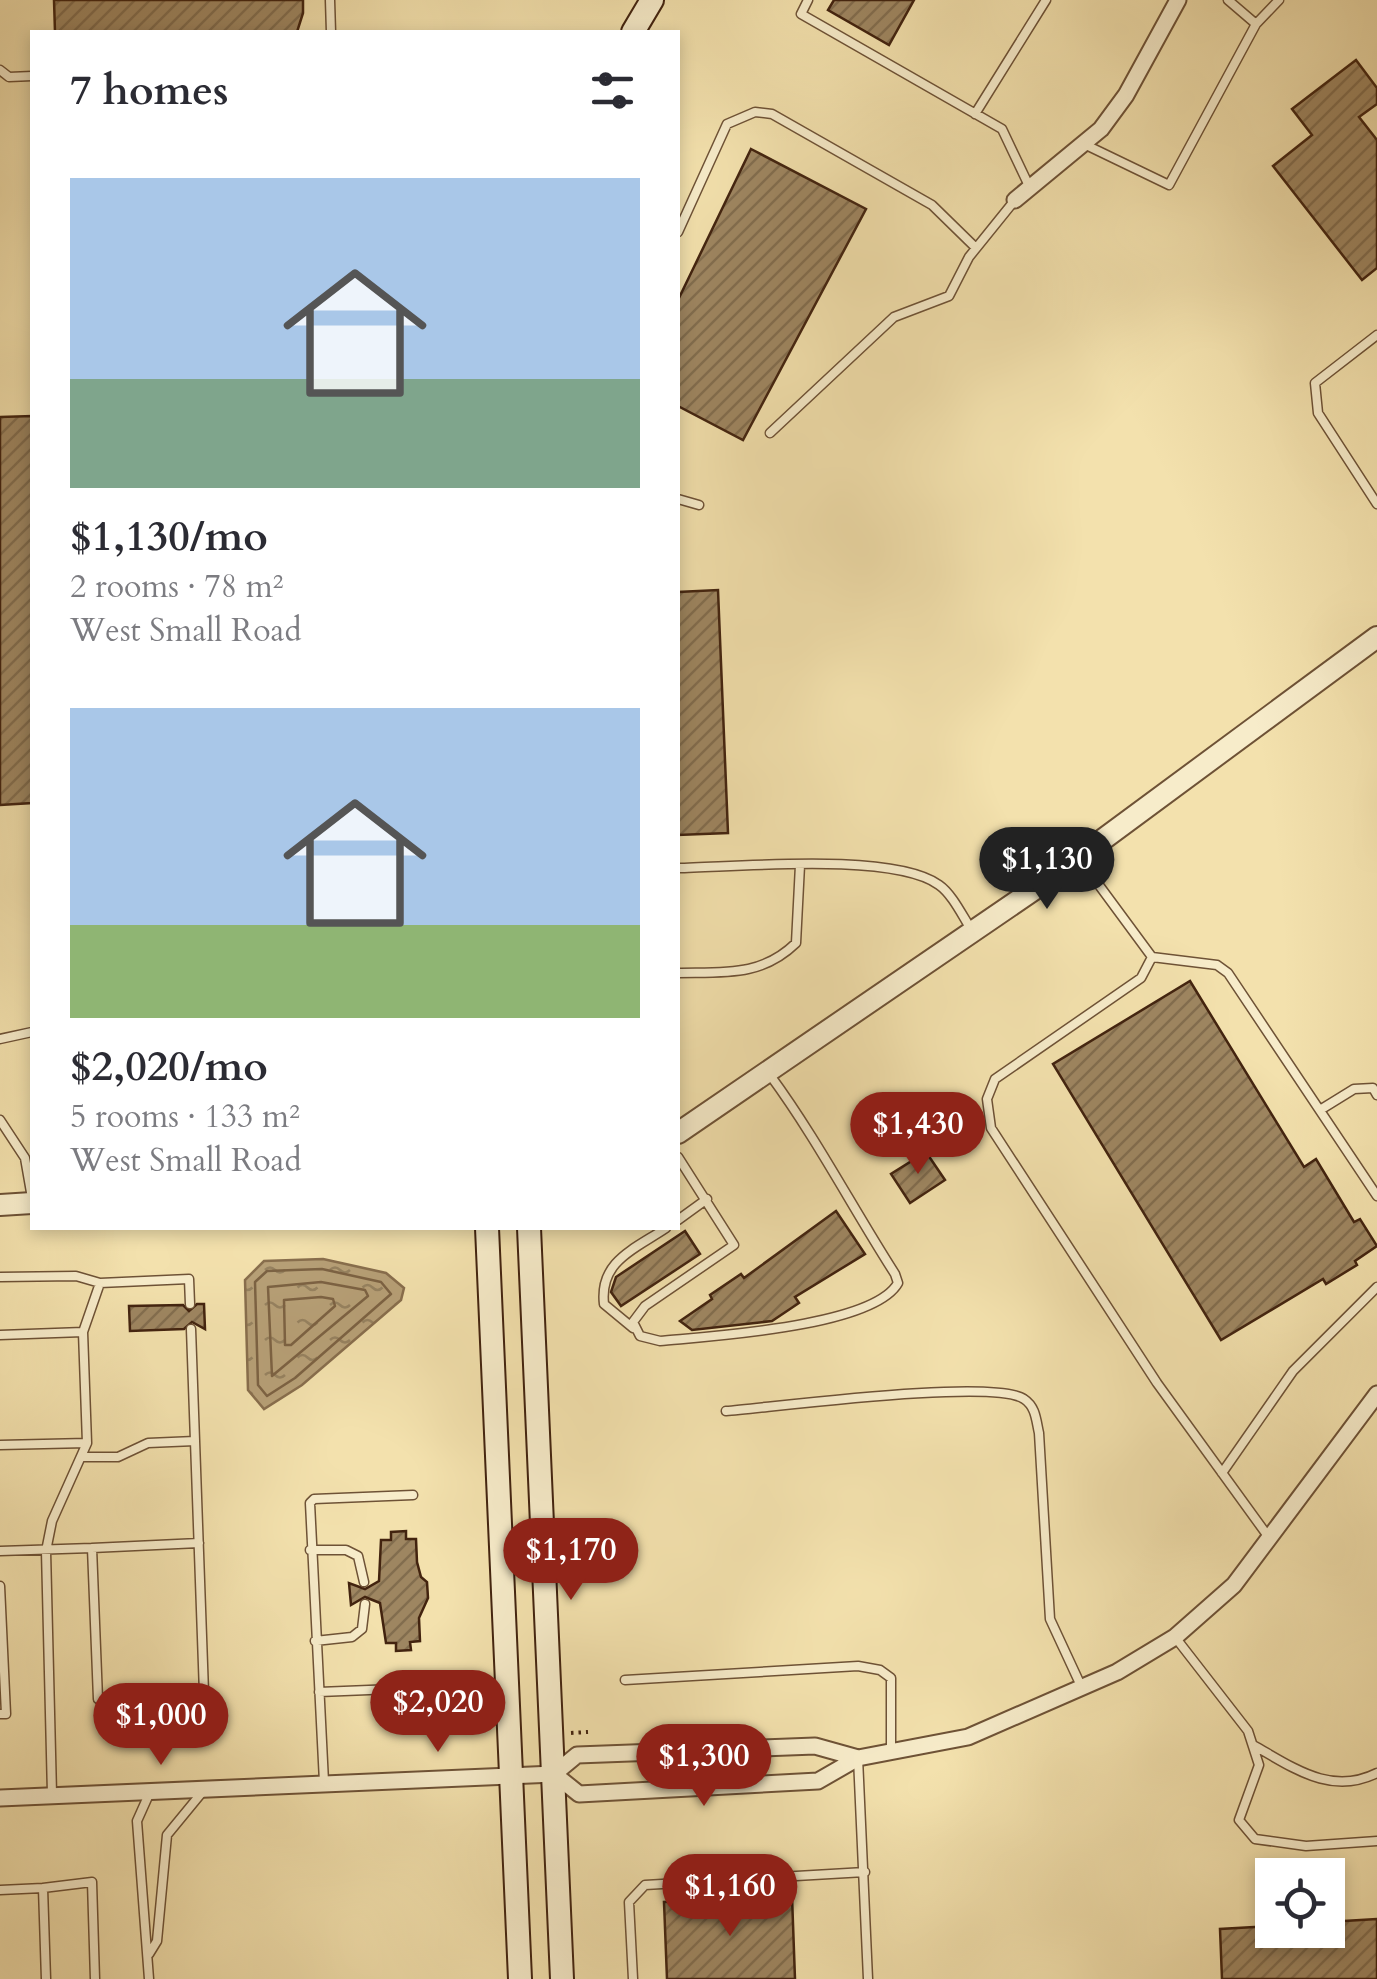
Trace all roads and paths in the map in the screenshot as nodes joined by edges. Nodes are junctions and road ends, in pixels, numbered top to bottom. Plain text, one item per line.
1 (330, 0) edge
2 (652, 0) edge
3 (808, 0) edge
4 (1046, 0) edge
5 (1178, 0) edge
6 (1228, 0) edge
7 (1280, 0) edge
8 (1256, 24) junction
9 (331, 30) edge
10 (635, 30) edge
11 (0, 70) edge
12 (30, 76) edge
13 (974, 114) junction
14 (1086, 145) junction
15 (1030, 188) junction
16 (1015, 200) joint
17 (680, 228) edge
18 (976, 248) junction
19 (1377, 335) edge
20 (770, 433) dead end
21 (680, 500) edge
22 (1377, 504) edge
23 (699, 505) dead end
24 (1377, 638) edge
25 (1079, 858) junction
26 (800, 864) junction
27 (680, 868) edge
28 (974, 932) junction
29 (1152, 956) junction
30 (680, 973) edge
31 (30, 1032) edge
32 (0, 1038) edge
33 (768, 1071) junction
34 (1377, 1094) edge
35 (1320, 1110) junction
36 (0, 1120) edge
37 (680, 1131) edge
38 (680, 1159) edge
39 (30, 1189) edge
40 (1377, 1196) edge
41 (707, 1199) junction
42 (30, 1201) edge
43 (0, 1204) edge
44 (680, 1219) edge
45 (487, 1230) edge
46 (528, 1230) edge
47 (663, 1230) edge
48 (0, 1277) edge
49 (100, 1282) junction
50 (1377, 1287) edge
51 (190, 1304) dead end
52 (634, 1328) junction
53 (191, 1329) dead end
54 (83, 1332) junction
55 (0, 1335) edge
56 (1377, 1394) edge
57 (726, 1410) dead end
58 (195, 1441) junction
59 (87, 1443) junction
60 (0, 1445) edge
61 (83, 1457) junction
62 (1222, 1473) junction
63 (412, 1495) dead end
64 (1270, 1539) junction
65 (199, 1544) junction
66 (92, 1548) junction
67 (46, 1550) junction
68 (310, 1550) junction
69 (0, 1551) edge
70 (364, 1582) dead end
71 (0, 1586) edge
72 (366, 1604) dead end
73 (1175, 1637) junction
74 (315, 1641) junction
75 (625, 1680) dead end
76 (419, 1688) dead end
77 (1082, 1688) junction
78 (319, 1692) junction
79 (0, 1714) edge
80 (1252, 1745) junction
81 (891, 1753) junction
82 (858, 1758) junction
83 (1377, 1773) edge
84 (511, 1774) junction
85 (554, 1774) junction
86 (324, 1782) junction
87 (205, 1788) junction
88 (150, 1792) junction
89 (52, 1794) junction
90 (0, 1798) edge
91 (1377, 1841) edge
92 (865, 1872) junction
93 (43, 1888) junction
94 (0, 1890) edge
95 (149, 1954) junction
96 (46, 1979) edge
97 (95, 1979) edge
98 (149, 1979) edge
99 (520, 1979) edge
100 (562, 1979) edge
101 (633, 1979) edge
102 (868, 1979) edge

1 - 9 lane
2 - 10 main road
3 - 13 lane
4 - 13 lane
5 - 14 street
6 - 8 lane
7 - 8 lane
8 - 14 lane
11 - 12 lane
13 - 15 lane
14 - 15 street
15 - 16 street
16 - 18 lane
17 - 18 lane
18 - 20 lane
19 - 22 lane
21 - 23 lane
24 - 25 street
25 - 28 street
25 - 29 lane
26 - 27 lane
26 - 28 lane
26 - 30 lane
28 - 33 street
29 - 35 lane
29 - 62 lane
31 - 32 lane
33 - 37 street
33 - 52 lane
34 - 35 lane
35 - 40 lane
36 - 39 lane
38 - 41 lane
41 - 44 lane
41 - 52 lane
42 - 43 street
45 - 84 main road
46 - 85 main road
47 - 52 lane
48 - 49 lane
49 - 51 lane
49 - 54 lane
50 - 62 lane
53 - 58 lane
54 - 55 lane
54 - 59 lane
56 - 64 street
57 - 77 lane
58 - 61 lane
58 - 65 lane
59 - 60 lane
59 - 61 lane
61 - 67 lane
62 - 64 lane
63 - 68 lane
64 - 73 street
65 - 66 lane
65 - 66 lane
66 - 67 lane
67 - 69 lane
67 - 89 lane
68 - 70 lane
68 - 74 lane
71 - 79 lane
72 - 74 lane
73 - 77 street
73 - 80 lane
74 - 78 lane
75 - 81 lane
76 - 78 lane
77 - 81 street
78 - 86 lane
80 - 83 lane
80 - 91 lane
81 - 82 street
82 - 85 street
82 - 85 street
82 - 92 lane
84 - 85 street
84 - 86 street
84 - 99 main road
85 - 100 main road
86 - 87 street
87 - 88 street
87 - 95 lane
88 - 89 street
88 - 95 lane
89 - 90 street
92 - 101 lane
92 - 102 lane
93 - 94 lane
93 - 96 lane
93 - 97 lane
95 - 98 lane

